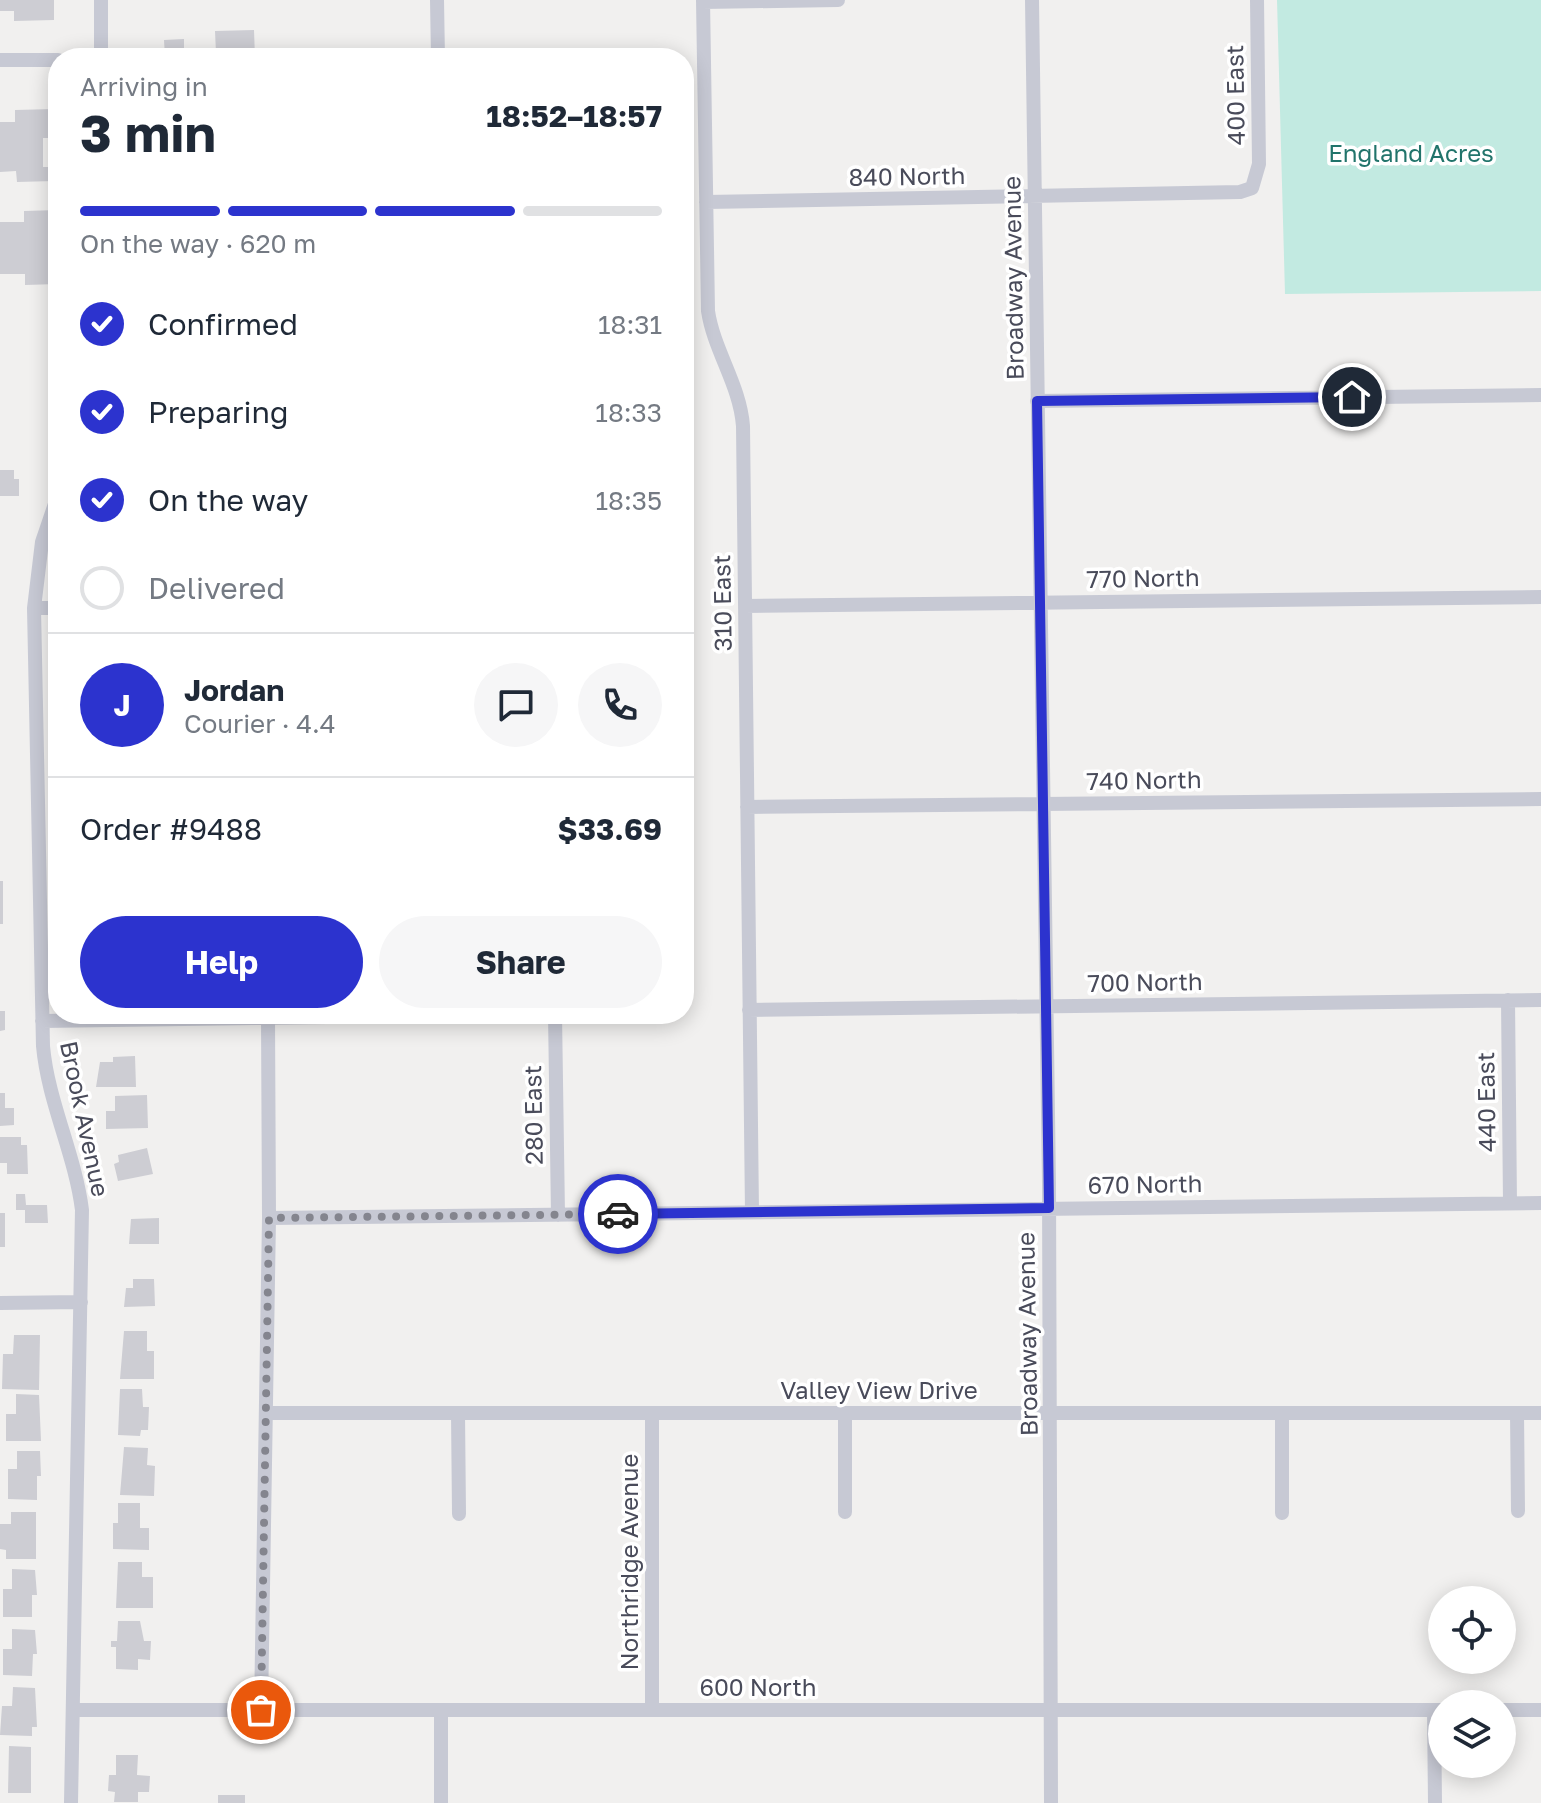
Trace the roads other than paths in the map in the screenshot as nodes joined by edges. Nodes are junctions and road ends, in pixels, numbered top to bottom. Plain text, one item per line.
1 (101, 0) edge
2 (437, 0) edge
3 (838, 0) edge
4 (1032, 0) edge
5 (1257, 0) edge
6 (703, 1) edge
7 (101, 48) edge
8 (438, 48) edge
9 (0, 60) edge
10 (48, 60) edge
11 (1252, 188) joint
12 (1035, 197) junction
13 (706, 202) junction
14 (1541, 395) edge
15 (1037, 401) junction
16 (48, 524) edge
17 (1541, 597) edge
18 (1040, 602) junction
19 (745, 606) junction
20 (34, 608) junction
21 (48, 608) edge
22 (1541, 799) edge
23 (1043, 804) junction
24 (747, 807) junction
25 (1508, 1000) junction
26 (1541, 1000) edge
27 (1046, 1006) junction
28 (749, 1010) junction
29 (42, 1021) junction
30 (48, 1021) edge
31 (268, 1024) edge
32 (555, 1024) edge
33 (1510, 1203) junction
34 (1541, 1203) edge
35 (1049, 1208) junction
36 (752, 1212) junction
37 (558, 1215) junction
38 (269, 1218) junction
39 (81, 1302) junction
40 (0, 1303) edge
41 (266, 1413) junction
42 (458, 1413) junction
43 (652, 1413) junction
44 (845, 1413) junction
45 (1051, 1413) junction
46 (1282, 1413) junction
47 (1517, 1413) junction
48 (1541, 1413) edge
49 (1518, 1511) dead end
50 (845, 1512) dead end
51 (1282, 1513) dead end
52 (459, 1514) dead end
53 (73, 1710) junction
54 (261, 1710) junction
55 (441, 1710) junction
56 (652, 1710) junction
57 (1051, 1710) junction
58 (1428, 1710) edge
59 (1516, 1710) edge
60 (1541, 1710) edge
61 (1436, 1778) edge
62 (71, 1803) edge
63 (441, 1803) edge
64 (1051, 1803) edge
65 (1435, 1803) edge

1 - 7 street
2 - 8 street
3 - 6 street
4 - 12 street, Broadway Avenue
5 - 11 street, 400 East
6 - 13 street, 310 East
9 - 10 street
11 - 12 street, 840 North
12 - 13 street, 840 North
12 - 15 street, Broadway Avenue
13 - 19 street, 310 East
14 - 15 street
15 - 18 street, Broadway Avenue
16 - 20 street, Brook Avenue
17 - 18 street, 770 North
18 - 19 street, 770 North
18 - 23 street, Broadway Avenue
19 - 24 street, 310 East
20 - 21 street
20 - 29 street, Brook Avenue
22 - 23 street, 740 North
23 - 24 street, 740 North
23 - 27 street, Broadway Avenue
24 - 28 street, 310 East
25 - 26 street, 700 North
25 - 27 street, 700 North
25 - 33 street, 440 East
27 - 28 street, 700 North
27 - 35 street, Broadway Avenue
28 - 36 street, 310 East
29 - 30 street
29 - 39 street, Brook Avenue
31 - 38 street
32 - 37 street, 280 East
33 - 34 street, 670 North
33 - 35 street, 670 North
35 - 36 street, 670 North
35 - 45 street, Broadway Avenue
36 - 37 street, 670 North
37 - 38 street, 670 North
38 - 41 street
39 - 40 street
39 - 53 street, Brook Avenue
41 - 42 street, Valley View Drive
41 - 54 street
42 - 43 street, Valley View Drive
42 - 52 street
43 - 44 street, Valley View Drive
43 - 56 street, Northridge Avenue
44 - 45 street, Valley View Drive
44 - 50 street
45 - 46 street, Valley View Drive
45 - 57 street, Broadway Avenue
46 - 47 street, Valley View Drive
46 - 51 street
47 - 48 street, Valley View Drive
47 - 49 street
53 - 54 street, 600 North
53 - 62 street, Brook Avenue
54 - 55 street, 600 North
55 - 56 street, 600 North
55 - 63 street
56 - 57 street, 600 North
57 - 58 street, 600 North
57 - 64 street, Broadway Avenue
59 - 60 street
61 - 65 street

